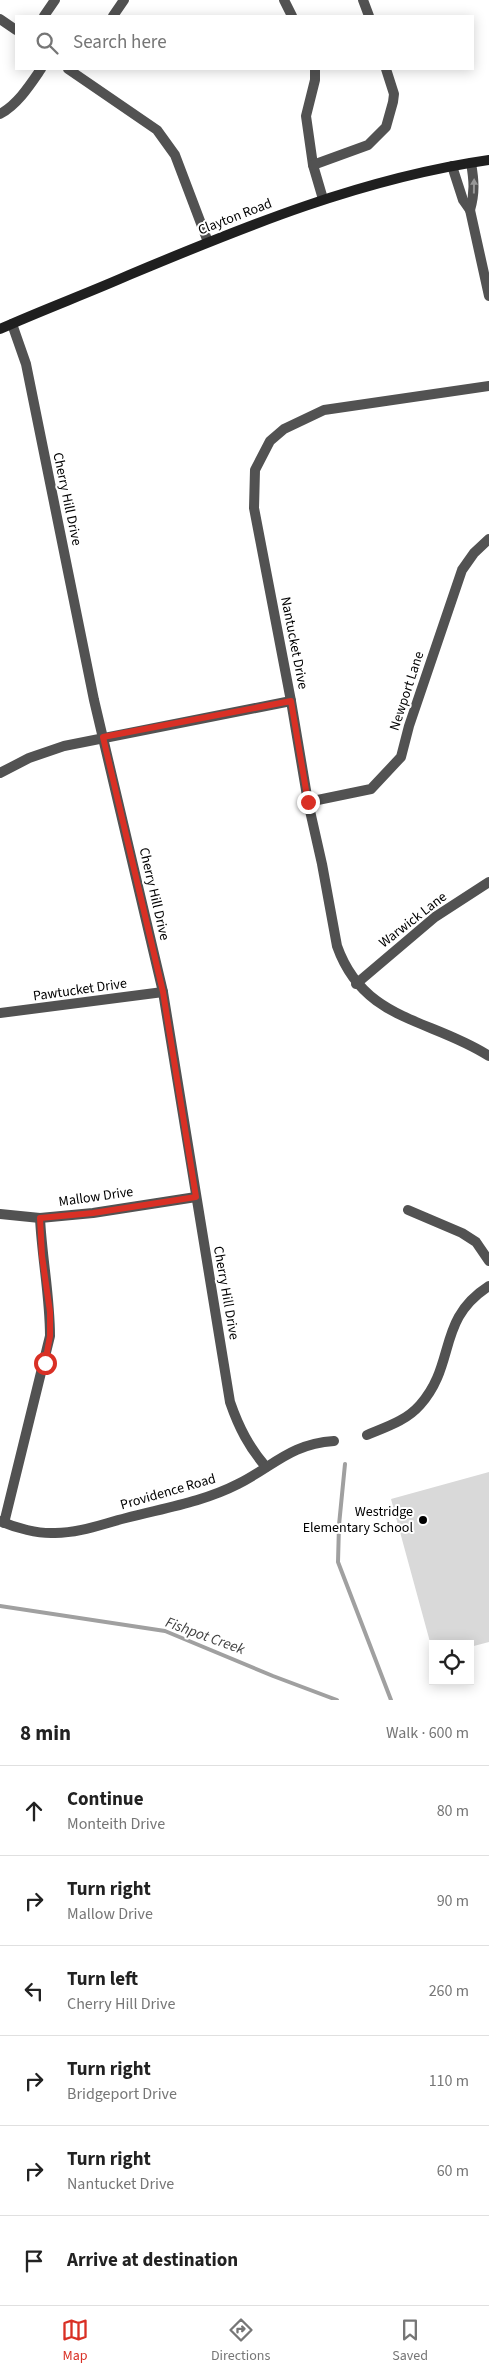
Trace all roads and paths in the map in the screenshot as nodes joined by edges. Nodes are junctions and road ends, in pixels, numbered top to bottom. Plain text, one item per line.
1 (55, 0) edge
2 (124, 0) edge
3 (284, 0) edge
4 (363, 0) edge
5 (45, 15) edge
6 (114, 15) edge
7 (292, 15) edge
8 (369, 15) edge
9 (0, 19) edge
10 (15, 29) edge
11 (40, 70) edge
12 (72, 70) edge
13 (315, 70) edge
14 (386, 70) edge
15 (0, 114) edge
16 (489, 160) edge
17 (471, 163) junction
18 (313, 165) junction
19 (452, 166) junction
20 (323, 199) junction
21 (470, 210) junction
22 (208, 242) junction
23 (489, 296) edge
24 (12, 324) junction
25 (0, 329) edge
26 (489, 386) edge
27 (489, 539) edge
28 (291, 701) junction
29 (103, 737) junction
30 (0, 773) edge
31 (308, 802) junction
32 (489, 882) edge
33 (356, 984) junction
34 (163, 992) junction
35 (0, 1013) edge
36 (489, 1056) edge
37 (196, 1197) junction
38 (408, 1210) dead end
39 (0, 1214) edge
40 (40, 1218) junction
41 (489, 1261) edge
42 (489, 1286) edge
43 (367, 1435) dead end
44 (334, 1441) dead end
45 (266, 1467) junction
46 (2, 1522) edge

1 - 5 street
2 - 6 street
3 - 7 street
4 - 8 street
9 - 10 street
11 - 15 street
12 - 22 street
13 - 18 street
14 - 18 street
16 - 17 main road, Clayton Road
17 - 19 main road, Clayton Road
21 -> 17 street
18 - 20 street
19 - 20 main road, Clayton Road
19 - 21 street
20 - 22 main road, Clayton Road
21 - 23 street
22 - 24 main road, Clayton Road
24 - 25 main road, Clayton Road
24 - 29 street, Cherry Hill Drive
26 - 28 street, Nantucket Drive
27 - 31 street, Newport Lane
28 - 29 street
28 - 31 street, Nantucket Drive
29 - 30 street
29 - 34 street, Cherry Hill Drive
31 - 33 street, Nantucket Drive
32 - 33 street, Warwick Lane
33 - 36 street, Nantucket Drive
34 - 35 street, Pawtucket Drive
34 - 37 street, Cherry Hill Drive
37 - 40 street, Mallow Drive
37 - 45 street, Cherry Hill Drive
38 - 41 street
39 - 40 street, Mallow Drive
40 - 46 street
42 - 43 street
44 - 45 street, Providence Road
45 - 46 street, Providence Road

